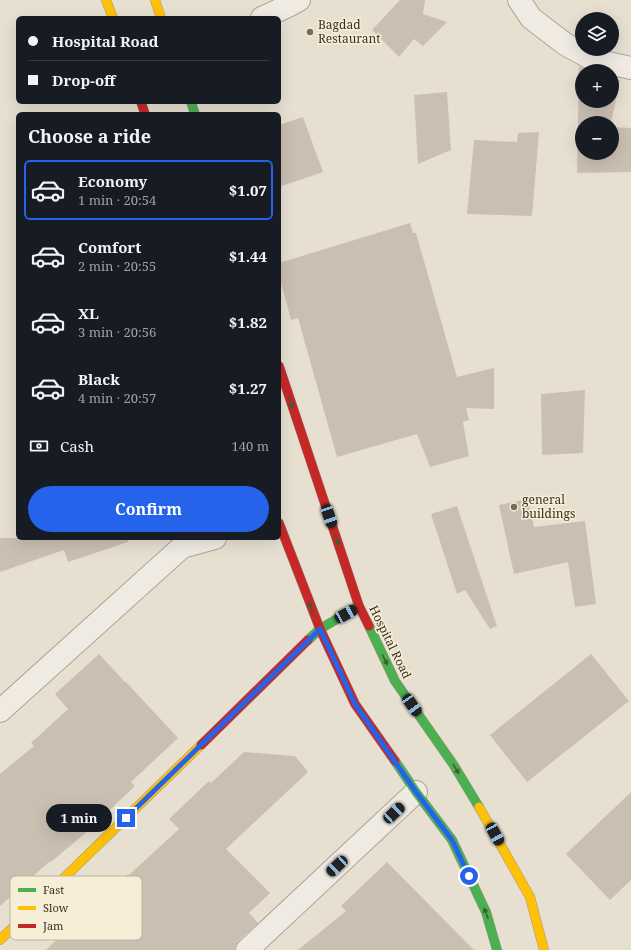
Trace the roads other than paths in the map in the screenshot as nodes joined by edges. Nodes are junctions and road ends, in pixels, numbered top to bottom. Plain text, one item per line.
1 (106, 0) edge
2 (155, 0) edge
3 (299, 0) edge
4 (518, 0) edge
5 (112, 16) edge
6 (160, 16) edge
7 (266, 16) edge
8 (631, 68) edge
9 (281, 372) edge
10 (281, 528) edge
11 (208, 540) edge
12 (360, 606) junction
13 (320, 629) junction
14 (0, 711) edge
15 (416, 792) junction
16 (66, 876) edge
17 (10, 930) edge
18 (0, 940) edge
19 (247, 950) edge
20 (497, 950) edge
21 (544, 950) edge

1 - 5 main road
2 - 6 main road
3 - 7 street
4 - 8 street
9 -> 12 main road, Hospital Road
13 -> 10 main road
11 - 14 street
12 - 13 main road
12 -> 21 main road, Hospital Road
13 - 15 main road
13 - 16 main road
15 - 19 street
20 -> 15 main road
17 - 18 main road

